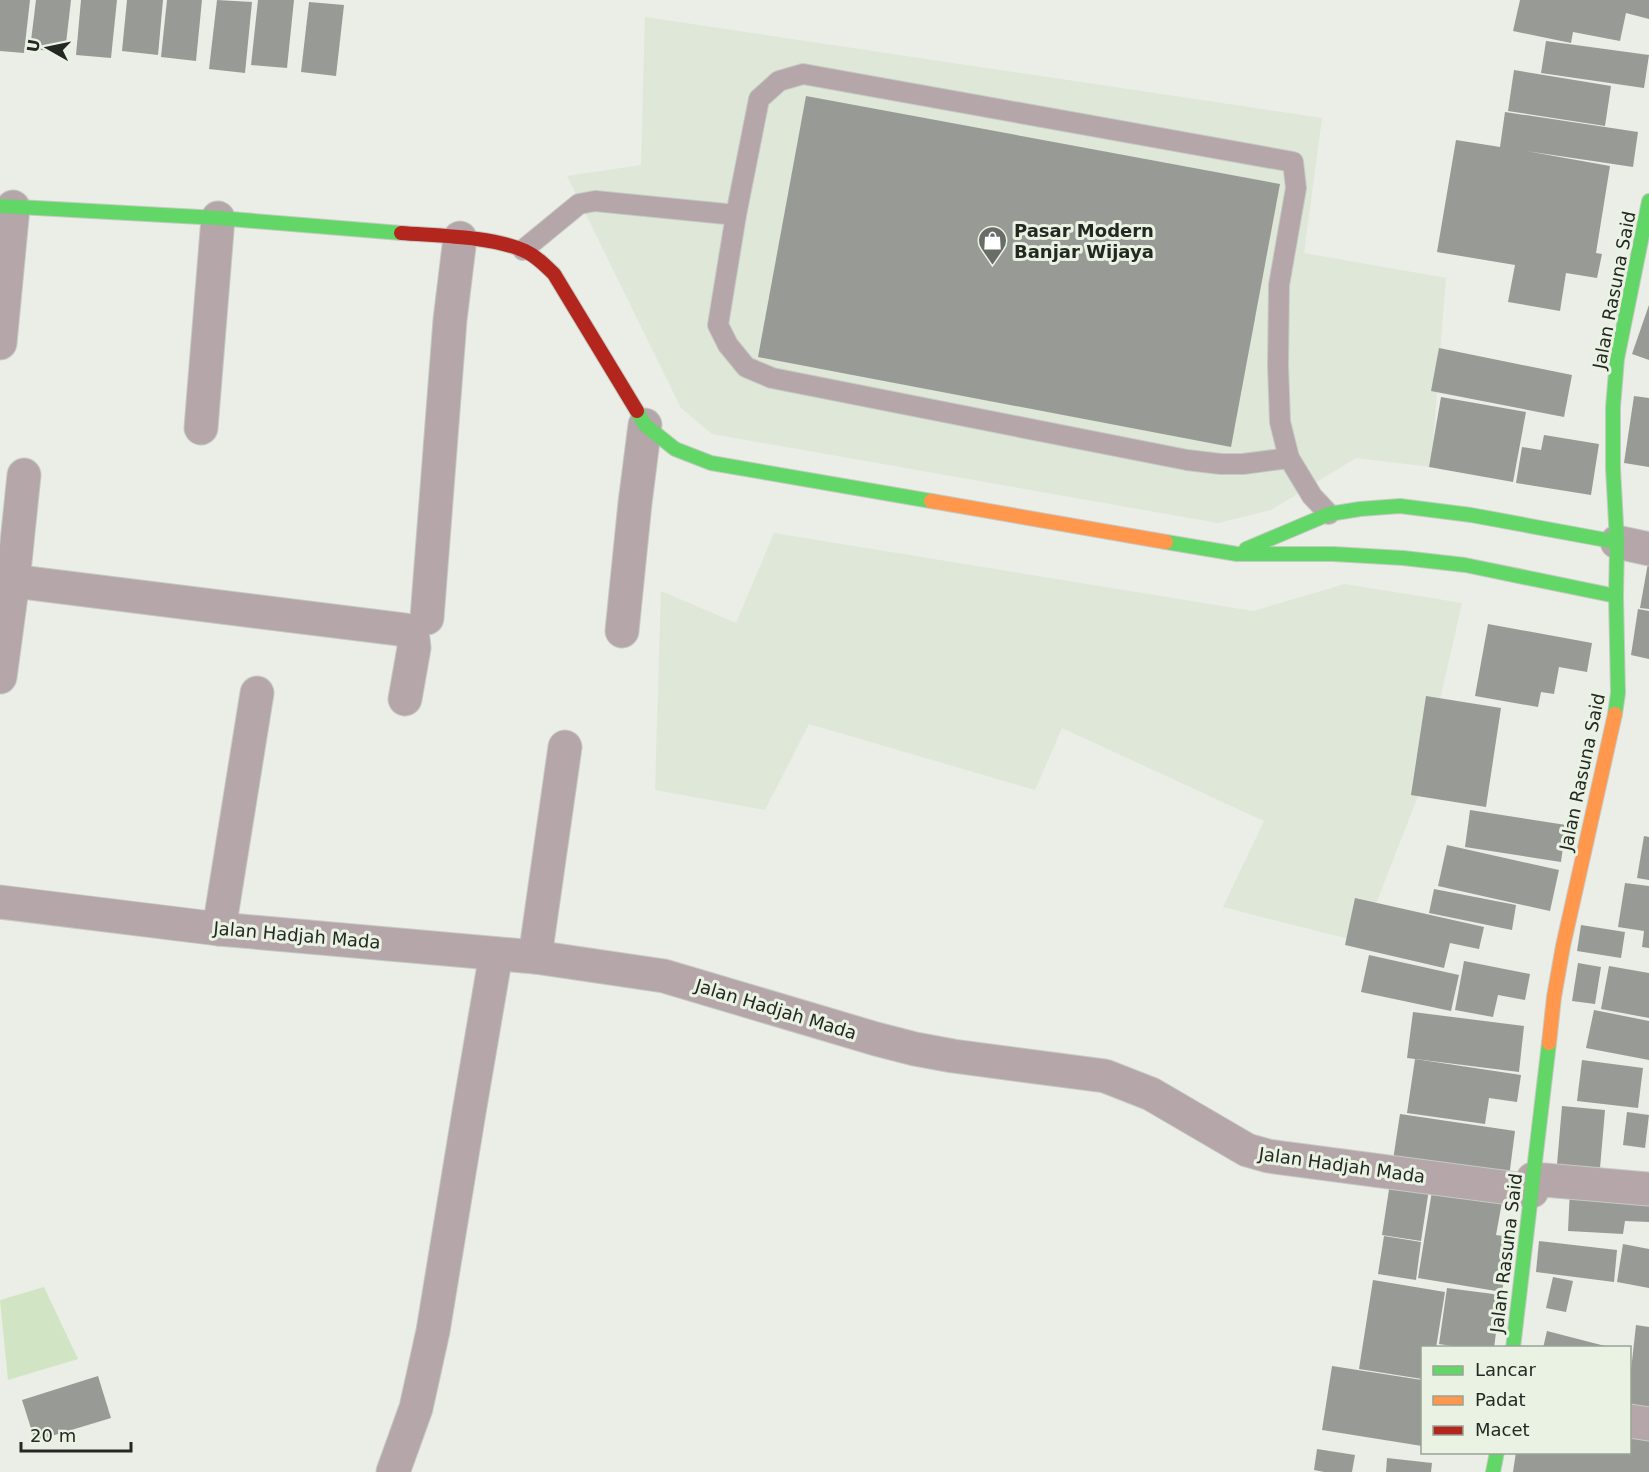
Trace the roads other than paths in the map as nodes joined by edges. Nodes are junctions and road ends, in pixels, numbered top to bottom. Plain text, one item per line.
1 (1649, 201) edge
2 (7, 206) edge
3 (736, 215) junction
4 (218, 218) junction
5 (460, 238) junction
6 (523, 250) junction
7 (0, 343) edge
8 (645, 425) junction
9 (201, 428) dead end
10 (1289, 458) junction
11 (24, 475) dead end
12 (1329, 514) junction
13 (1617, 542) junction
14 (1649, 549) edge
15 (1237, 554) junction
16 (13, 581) junction
17 (1616, 596) junction
18 (427, 618) dead end
19 (622, 631) dead end
20 (0, 677) edge
21 (257, 693) dead end
22 (405, 699) dead end
23 (565, 747) dead end
24 (0, 902) edge
25 (219, 929) junction
26 (496, 954) junction
27 (535, 957) junction
28 (1532, 1185) junction
29 (1649, 1189) edge
30 (1513, 1346) edge
31 (1631, 1420) edge
32 (1649, 1424) edge
33 (1497, 1454) edge
34 (393, 1472) edge
35 (1494, 1472) edge

1 - 13 street, Jalan Rasuna Said
2 - 4 street
2 - 7 street
3 - 6 lane
3 - 10 lane
3 - 10 lane
4 - 5 street
4 - 9 street
5 - 6 street
5 - 18 street
6 - 8 street
8 - 15 street
8 - 19 street
10 - 12 lane
11 - 16 street
12 - 13 street
12 - 15 street
13 - 14 street
13 - 17 street, Jalan Rasuna Said
15 - 17 street
16 - 20 street
16 - 22 street
17 - 28 street, Jalan Rasuna Said
21 - 25 street
23 - 27 street
24 - 25 street, Jalan Hadjah Mada
25 - 26 street, Jalan Hadjah Mada
26 - 27 street, Jalan Hadjah Mada
26 - 34 street
27 - 28 street, Jalan Hadjah Mada
28 - 29 street, Jalan Hadjah Mada
28 - 30 street, Jalan Rasuna Said
31 - 32 street
33 - 35 street

